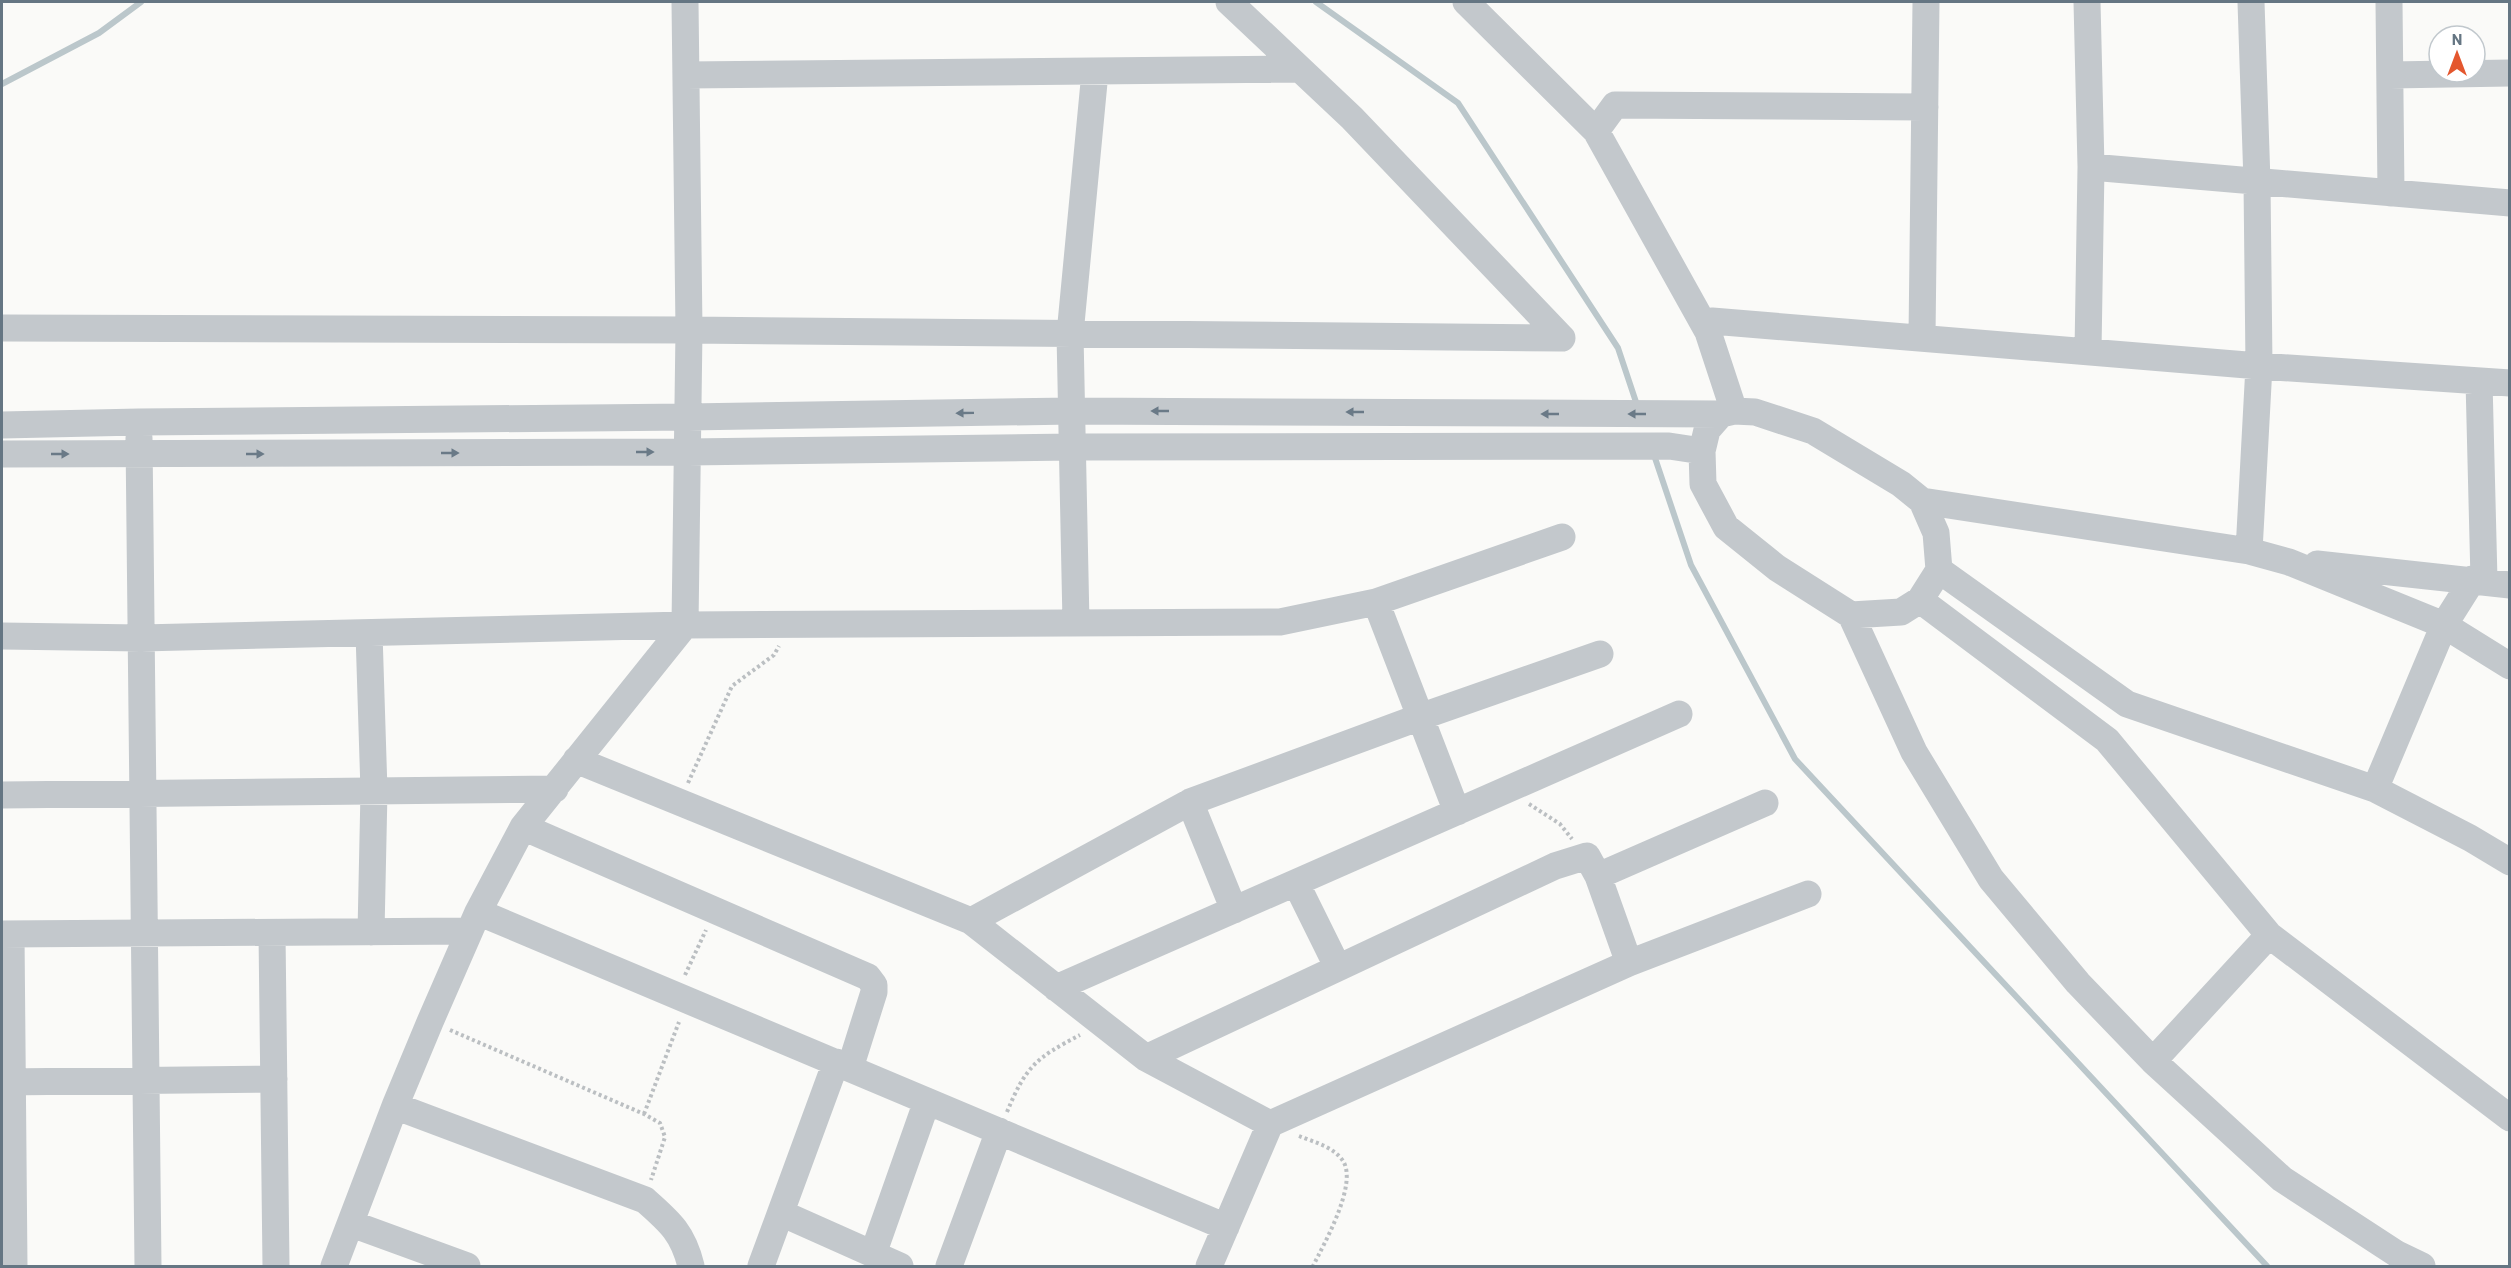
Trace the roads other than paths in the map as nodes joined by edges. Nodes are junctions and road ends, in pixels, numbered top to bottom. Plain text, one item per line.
1 (685, 2) edge
2 (1228, 2) edge
3 (1466, 2) edge
4 (1926, 2) edge
5 (2087, 2) edge
6 (2251, 2) edge
7 (2389, 2) edge
8 (1300, 69) junction
9 (1095, 72) junction
10 (2510, 73) edge
11 (686, 75) junction
12 (2390, 75) junction
13 (1925, 107) junction
14 (1596, 131) junction
15 (2091, 168) junction
16 (2258, 182) junction
17 (2391, 193) junction
18 (2510, 203) edge
19 (2, 328) edge
20 (689, 330) junction
21 (1708, 332) junction
22 (1070, 334) junction
23 (1922, 337) junction
24 (2088, 351) junction
25 (2259, 366) junction
26 (2479, 381) junction
27 (2510, 383) edge
28 (1072, 411) junction
29 (1728, 412) junction
30 (688, 417) junction
31 (139, 422) junction
32 (2, 425) edge
33 (1073, 447) junction
34 (1702, 451) junction
35 (688, 452) junction
36 (2, 454) edge
37 (139, 454) junction
38 (1922, 501) junction
39 (1562, 537) dead end
40 (2249, 551) junction
41 (2289, 562) junction
42 (1939, 570) junction
43 (2489, 582) edge
44 (1920, 600) junction
45 (1376, 602) junction
46 (1851, 615) junction
47 (1076, 623) junction
48 (685, 625) junction
49 (2444, 625) junction
50 (369, 633) junction
51 (2, 636) edge
52 (141, 638) junction
53 (1600, 654) dead end
54 (2510, 666) edge
55 (2127, 705) junction
56 (1679, 714) dead end
57 (1420, 717) junction
58 (2107, 740) junction
59 (576, 760) junction
60 (555, 789) junction
61 (2375, 789) junction
62 (374, 791) junction
63 (143, 793) junction
64 (2, 795) edge
65 (1190, 802) junction
66 (1765, 803) dead end
67 (1456, 812) junction
68 (522, 827) junction
69 (2510, 862) edge
70 (1592, 866) junction
71 (1296, 883) junction
72 (1808, 894) dead end
73 (1234, 910) junction
74 (474, 921) junction
75 (971, 921) junction
76 (371, 932) junction
77 (144, 933) junction
78 (272, 933) junction
79 (6, 934) edge
80 (2269, 935) junction
81 (1629, 963) junction
82 (1338, 968) junction
83 (1056, 988) junction
84 (1146, 1058) junction
85 (2153, 1061) junction
86 (843, 1065) junction
87 (274, 1079) junction
88 (146, 1081) junction
89 (7, 1082) edge
90 (927, 1101) junction
91 (395, 1106) junction
92 (2510, 1118) edge
93 (1270, 1124) junction
94 (999, 1131) junction
95 (781, 1213) junction
96 (352, 1224) junction
97 (1226, 1227) junction
98 (873, 1254) junction
99 (14, 1266) edge
100 (148, 1266) edge
101 (276, 1266) edge
102 (334, 1266) edge
103 (467, 1266) edge
104 (691, 1266) edge
105 (761, 1266) edge
106 (900, 1266) edge
107 (950, 1266) edge
108 (1209, 1266) edge
109 (2421, 1266) edge

1 - 11 street
2 - 8 street
3 - 14 street
4 - 13 street
5 - 15 street
6 - 16 street
7 - 12 street
8 - 9 street
8 - 22 street
9 - 11 street
9 - 22 street
10 - 12 street
11 - 20 street
12 - 17 street
13 - 14 street
13 - 23 street
14 - 21 street
15 - 16 street
15 - 24 street
16 - 17 street
16 - 25 street
17 - 18 street
19 - 20 street
20 - 22 street
20 - 30 street
21 - 23 street
21 - 29 street
22 - 28 street
23 - 24 street
24 - 25 street
25 - 26 street
25 - 40 street
26 - 27 street
26 - 43 street
29 -> 28 street
28 -> 30 street
28 - 33 street
29 - 34 street
29 - 38 street
30 - 31 street
30 - 35 street
31 - 32 street
31 - 37 street
33 - 34 street
33 - 35 street
33 - 47 street
34 - 46 street
37 -> 35 street
35 - 48 street
36 -> 37 street
37 - 52 street
38 - 40 street
38 - 42 street
39 - 45 street
40 - 41 street
41 - 43 street
41 - 49 street
42 - 44 street
42 - 55 street
43 - 49 street
44 - 46 street
44 - 58 street
45 - 47 street
45 - 57 street
46 - 85 street
47 - 48 street
48 - 50 street
48 - 59 street
49 - 54 street
49 - 61 street
50 - 52 street
50 - 62 street
51 - 52 street
52 - 63 street
53 - 57 street
55 - 58 street
55 - 61 street
56 - 67 street
57 - 65 street
57 - 67 street
58 - 80 street
59 - 60 street
59 - 75 street
60 - 62 street
60 - 68 street
61 - 69 street
62 - 63 street
62 - 76 street
63 - 64 street
63 - 77 street
65 - 73 street
65 - 75 street
66 - 70 street
67 - 71 street
68 - 74 street
68 - 86 street
70 - 81 street
70 - 82 street
71 - 73 street
71 - 82 street
72 - 81 street
73 - 83 street
74 - 76 street
74 - 86 street
74 - 91 street
75 - 83 street
76 - 78 street
77 - 78 street
77 - 79 street
77 - 88 street
78 - 87 street
79 - 89 street
80 - 85 street
80 - 92 street
81 - 93 street
82 - 84 street
83 - 84 street
84 - 93 street
85 - 109 street
86 - 90 street
86 - 95 street
87 - 88 street
87 - 101 street
88 - 89 street
88 - 100 street
89 - 99 street
90 - 94 street
90 - 98 street
91 - 96 street
91 - 104 street
93 - 97 street
94 - 97 street
94 - 107 street
95 - 98 street
95 - 105 street
96 - 102 street
96 - 103 street
97 - 108 street
98 - 106 street

